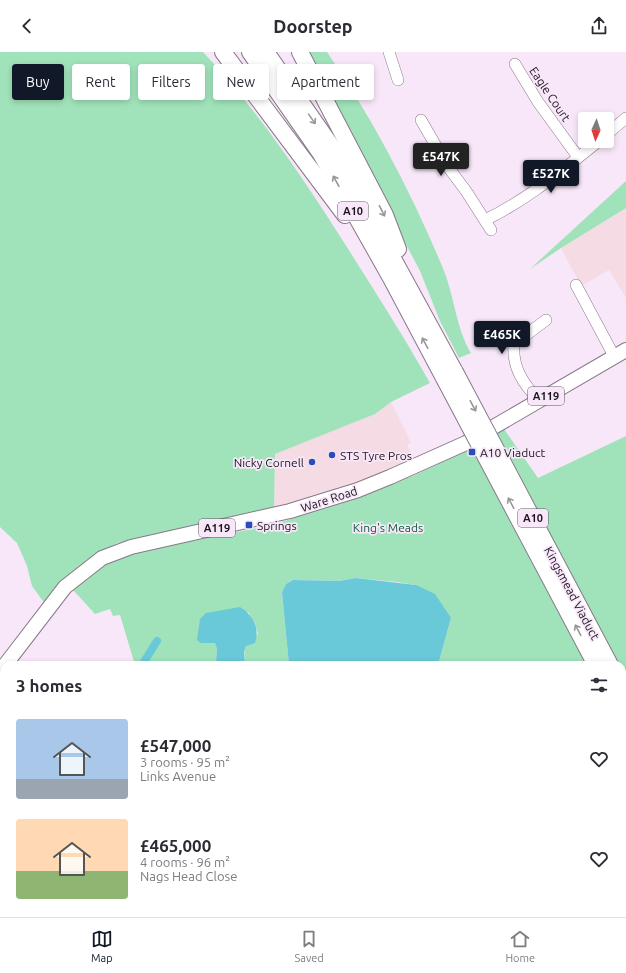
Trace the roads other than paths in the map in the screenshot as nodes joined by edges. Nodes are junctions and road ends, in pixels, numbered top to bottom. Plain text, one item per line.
1 (223, 52) edge
2 (250, 52) edge
3 (266, 52) edge
4 (300, 52) edge
5 (389, 52) edge
6 (515, 64) dead end
7 (398, 80) dead end
8 (626, 118) edge
9 (421, 120) dead end
10 (614, 128) edge
11 (590, 148) edge
12 (578, 157) junction
13 (485, 220) junction
14 (491, 230) dead end
15 (390, 278) junction
16 (576, 285) dead end
17 (423, 311) junction
18 (546, 320) dead end
19 (620, 353) edge
20 (449, 375) junction
21 (539, 400) junction
22 (8, 661) edge
23 (594, 661) edge
24 (608, 661) edge

1 - 15 highway
15 -> 2 highway, A10
3 -> 17 highway, A10
4 -> 17 highway
5 - 7 street
6 - 12 street, Eagle Court
8 - 10 street
9 - 13 street
11 - 12 street
12 - 13 street
13 - 14 street
20 -> 15 highway, A10
16 - 19 street
17 - 20 highway, A10
18 - 21 street
19 - 21 main road, Ware Road / A119
23 -> 20 highway, Kingsmead Viaduct / A10, bridge
20 -> 24 highway, Kingsmead Viaduct / A10, bridge
21 - 22 main road, Ware Road / A119

